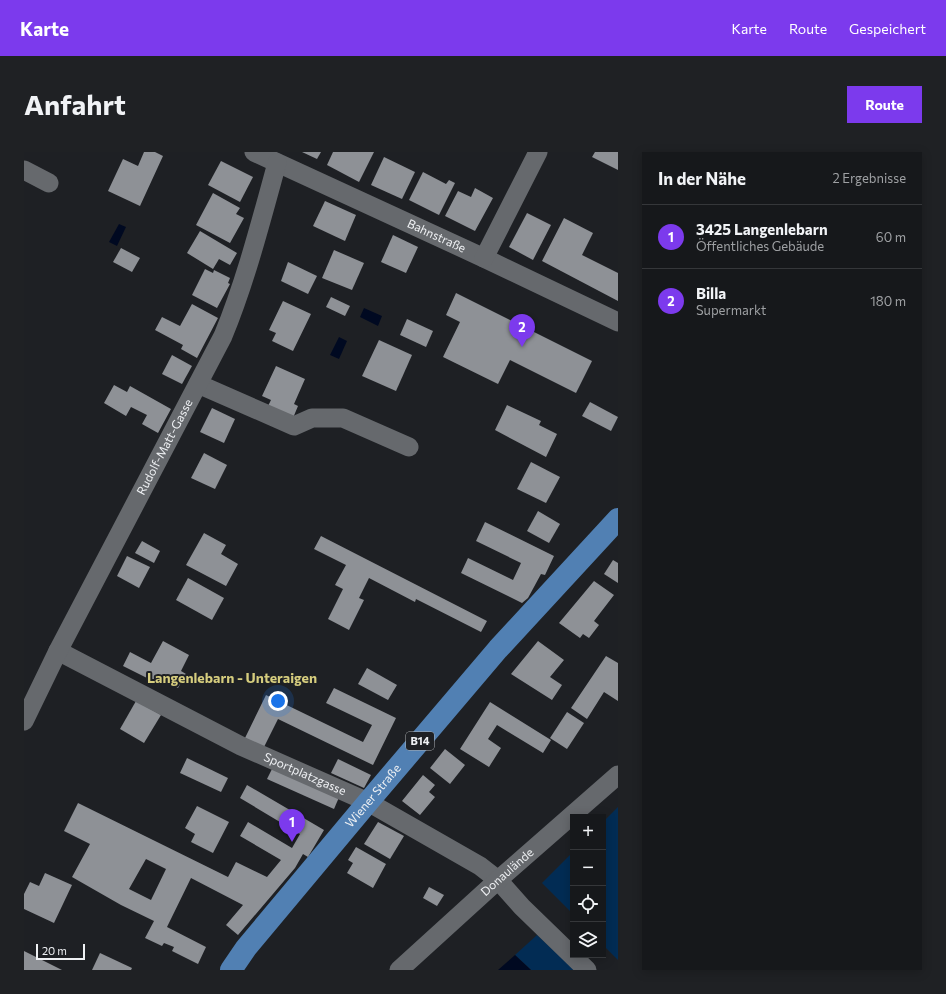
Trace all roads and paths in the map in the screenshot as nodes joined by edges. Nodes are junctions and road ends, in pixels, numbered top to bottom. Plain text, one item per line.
1 (254, 152) edge
2 (538, 152) edge
3 (277, 163) junction
4 (24, 170) edge
5 (49, 183) dead end
6 (484, 258) junction
7 (618, 322) edge
8 (198, 384) junction
9 (409, 447) dead end
10 (618, 519) edge
11 (58, 651) junction
12 (24, 721) edge
13 (618, 775) edge
14 (368, 802) junction
15 (498, 880) junction
16 (231, 970) edge
17 (399, 970) edge
18 (588, 970) edge

1 - 3 street, Bahnstraße
2 - 6 street
3 - 6 street, Bahnstraße
3 - 8 street, Rudolf-Matt-Gasse
4 - 5 street
6 - 7 street, Bahnstraße
8 - 9 street
8 - 11 street, Rudolf-Matt-Gasse
10 - 14 main road, Wiener Straße / B14
11 - 12 street, Rudolf-Matt-Gasse
11 - 14 street, Sportplatzgasse
13 - 15 street, Donaulände
14 - 15 street, Sportplatzgasse
14 - 16 main road, Wiener Straße / B14
15 - 17 street, Donaulände
15 - 18 street, Sportplatzgasse

